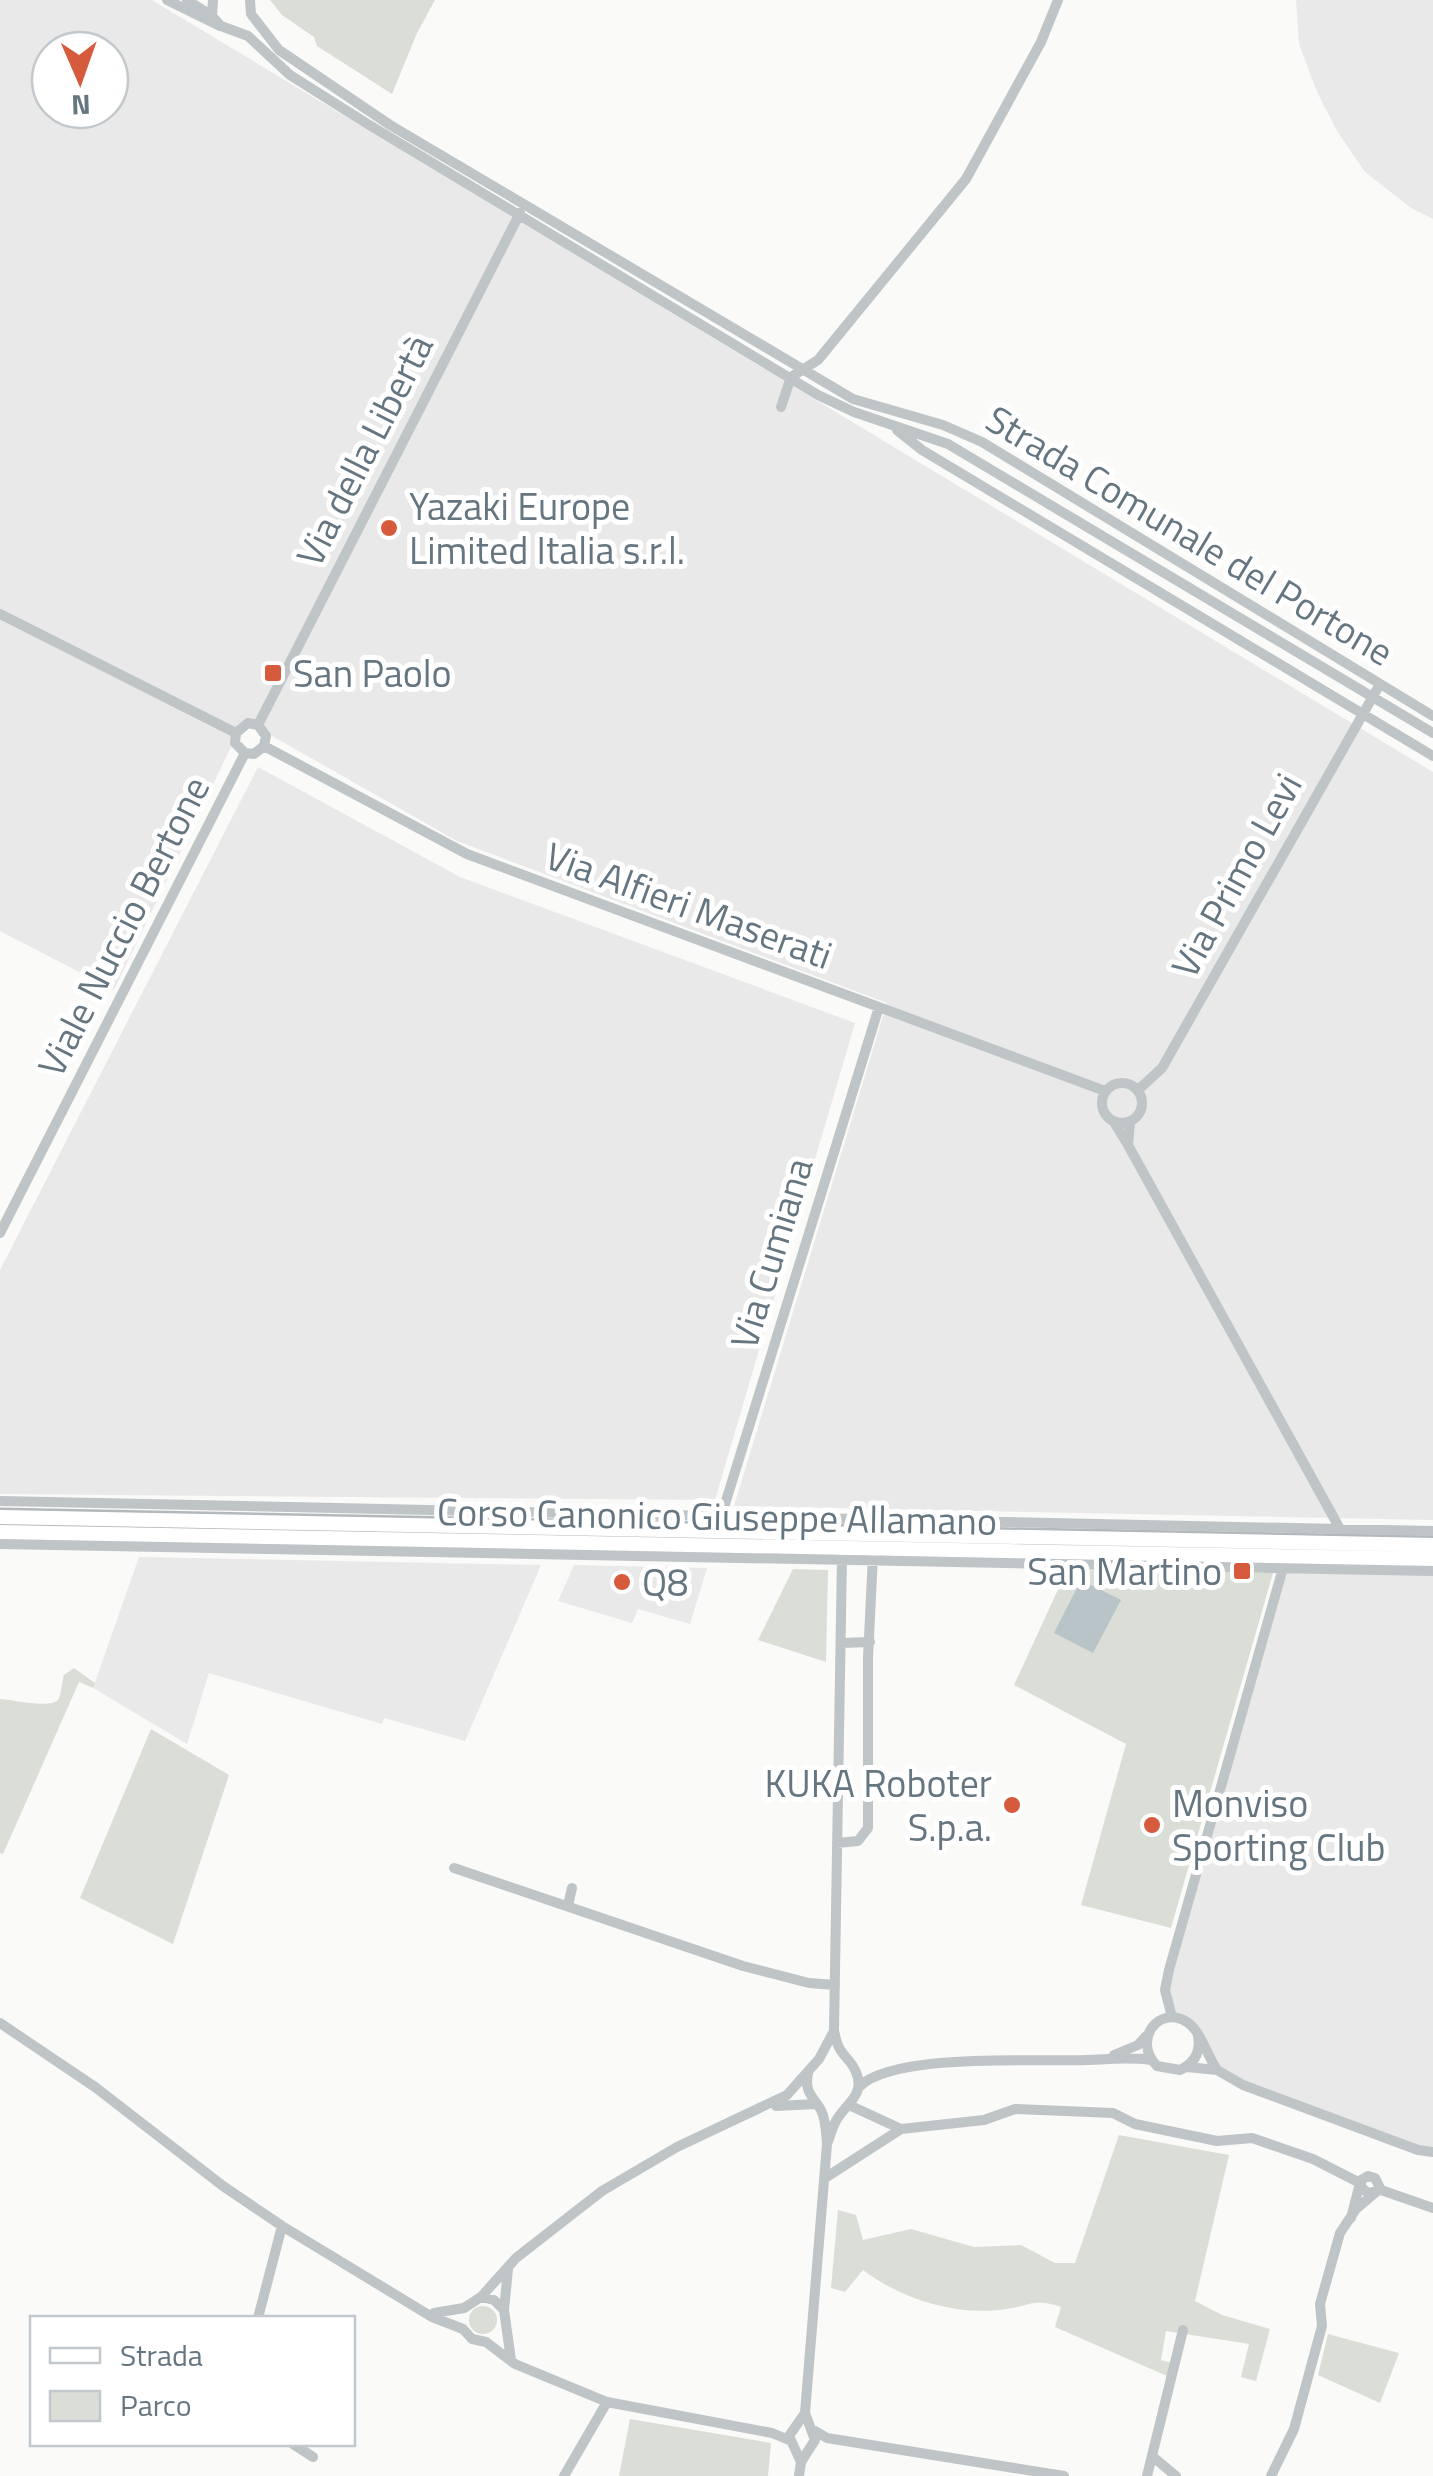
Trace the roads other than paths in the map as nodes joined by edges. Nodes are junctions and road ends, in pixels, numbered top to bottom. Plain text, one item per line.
1 (167, 0) edge
2 (187, 0) edge
3 (213, 0) edge
4 (250, 0) edge
5 (1058, 0) edge
6 (251, 14) junction
7 (212, 16) junction
8 (227, 27) junction
9 (526, 204) junction
10 (518, 216) junction
11 (802, 370) junction
12 (790, 377) junction
13 (781, 407) dead end
14 (888, 423) junction
15 (0, 614) edge
16 (1380, 684) junction
17 (1371, 698) junction
18 (1362, 713) junction
19 (1433, 716) edge
20 (258, 725) junction
21 (236, 733) junction
22 (1433, 736) edge
23 (264, 746) junction
24 (245, 753) junction
25 (1433, 756) edge
26 (879, 1007) junction
27 (1138, 1090) junction
28 (1105, 1091) junction
29 (1114, 1122) junction
30 (1130, 1122) junction
31 (1128, 1145) junction
32 (0, 1233) edge
33 (0, 1501) edge
34 (0, 1517) edge
35 (721, 1517) junction
36 (1340, 1529) junction
37 (0, 1532) edge
38 (1433, 1532) edge
39 (842, 1540) junction
40 (0, 1544) edge
41 (1433, 1546) edge
42 (873, 1555) junction
43 (1433, 1559) edge
44 (1283, 1568) junction
45 (1433, 1571) edge
46 (870, 1642) junction
47 (841, 1643) junction
48 (837, 1843) junction
49 (454, 1868) dead end
50 (572, 1888) dead end
51 (568, 1905) junction
52 (835, 1985) junction
53 (1172, 2018) junction
54 (0, 2024) edge
55 (1152, 2027) junction
56 (834, 2030) junction
57 (1198, 2036) junction
58 (1108, 2058) junction
59 (1151, 2060) junction
60 (848, 2062) junction
61 (814, 2063) junction
62 (1187, 2066) junction
63 (1217, 2070) junction
64 (887, 2072) junction
65 (859, 2086) junction
66 (818, 2106) junction
67 (847, 2106) junction
68 (760, 2109) junction
69 (901, 2129) junction
70 (827, 2144) junction
71 (1433, 2152) edge
72 (825, 2178) junction
73 (1360, 2183) junction
74 (1378, 2192) junction
75 (1433, 2208) edge
76 (1351, 2218) junction
77 (282, 2226) junction
78 (508, 2267) junction
79 (481, 2297) junction
80 (464, 2308) junction
81 (504, 2310) junction
82 (423, 2312) junction
83 (259, 2316) edge
84 (505, 2324) junction
85 (463, 2329) junction
86 (1183, 2330) dead end
87 (486, 2342) junction
88 (512, 2361) junction
89 (607, 2402) junction
90 (805, 2412) junction
91 (812, 2429) junction
92 (793, 2436) junction
93 (827, 2438) junction
94 (296, 2446) edge
95 (812, 2446) junction
96 (1152, 2456) junction
97 (313, 2457) dead end
98 (974, 2460) junction
99 (801, 2462) junction
100 (564, 2476) edge
101 (800, 2476) edge
102 (972, 2476) edge
103 (1064, 2476) edge
104 (1147, 2476) edge
105 (1176, 2476) edge
106 (1272, 2476) edge

1 - 8 street, Strada Comunale del Portone
2 - 7 street, Strada Comunale del Portone
3 - 7 street
4 - 6 street
5 - 11 street
6 - 8 street
6 - 9 street, Strada Comunale del Portone
7 - 8 street, Strada Comunale del Portone
8 - 10 street, Strada Comunale del Portone
9 - 10 street, Via della Libertà
9 - 11 street, Strada Comunale del Portone
10 - 12 street, Strada Comunale del Portone
10 - 20 street, Via della Libertà
11 - 12 street
11 - 16 street, Strada Comunale del Portone
12 - 13 street
12 - 14 street, Strada Comunale del Portone
14 - 17 street, Strada Comunale del Portone
14 - 18 street, Strada Comunale del Portone
15 - 21 street
16 - 17 street, Via Primo Levi
16 - 19 street, Strada Comunale del Portone
17 - 18 street, Via Primo Levi
17 - 22 street, Strada Comunale del Portone
18 - 25 street, Strada Comunale del Portone
18 - 27 street, Via Primo Levi
20 - 21 street
20 - 23 street
21 - 24 street
23 - 24 street
23 - 26 street, Via Alfieri Maserati
24 - 32 street, Viale Nuccio Bertone
26 - 28 street, Via Alfieri Maserati
26 - 35 street, Via Cumiana
27 - 28 street
27 - 30 street
28 - 29 street
29 - 30 street
29 - 31 street
30 - 31 street
31 - 36 street
33 - 35 street, Corso Canonico Giuseppe Allamano
34 - 39 main road, Corso Canonico Giuseppe Allamano
35 - 39 street, Corso Canonico Giuseppe Allamano
36 - 38 street, Corso Canonico Giuseppe Allamano
36 - 39 street, Corso Canonico Giuseppe Allamano
37 - 39 main road, Corso Canonico Giuseppe Allamano
39 - 40 street, Corso Canonico Giuseppe Allamano
39 - 41 main road, Corso Canonico Giuseppe Allamano
39 - 42 main road, Corso Canonico Giuseppe Allamano
39 - 47 street
42 - 43 main road, Corso Canonico Giuseppe Allamano
42 - 44 street, Corso Canonico Giuseppe Allamano
42 - 46 street
44 - 45 street, Corso Canonico Giuseppe Allamano
44 - 53 street
46 - 47 street
46 - 48 street
47 - 48 street
48 - 52 street
49 - 51 street
50 - 51 street
51 - 52 street
52 - 56 street
53 - 55 street
53 - 57 street
54 - 77 street
55 - 58 street
55 - 59 street
56 - 60 street
56 - 61 street
57 - 62 street
57 - 63 street
58 - 59 street
58 - 64 street
59 - 62 street
60 - 61 street
60 - 64 street
60 - 65 street
61 - 66 street
61 - 68 street
62 - 63 street
63 - 71 street
64 - 65 street
65 - 67 street
66 - 67 street
66 - 68 street
66 - 70 street
67 - 69 street
67 - 70 street
68 - 78 street
69 - 72 street
69 - 73 street
70 - 72 street
72 - 90 street
73 - 74 street
73 - 76 street
74 - 75 street
74 - 76 street
76 - 106 street
77 - 82 street
77 - 83 street
78 - 79 street
78 - 81 street
79 - 80 street
79 - 81 street
80 - 82 street
80 - 85 street
81 - 84 street
82 - 85 street
84 - 87 street
84 - 88 street
85 - 87 street
86 - 96 street
87 - 88 street
88 - 89 street
89 - 92 street
89 - 100 street
90 - 91 street
90 - 92 street
91 - 92 street
91 - 93 street
91 - 95 street
92 - 95 street
92 - 99 street
93 - 95 street
93 - 98 street
94 - 97 street
95 - 99 street
96 - 104 street
96 - 105 street
98 - 102 street
98 - 103 street
99 - 101 street

